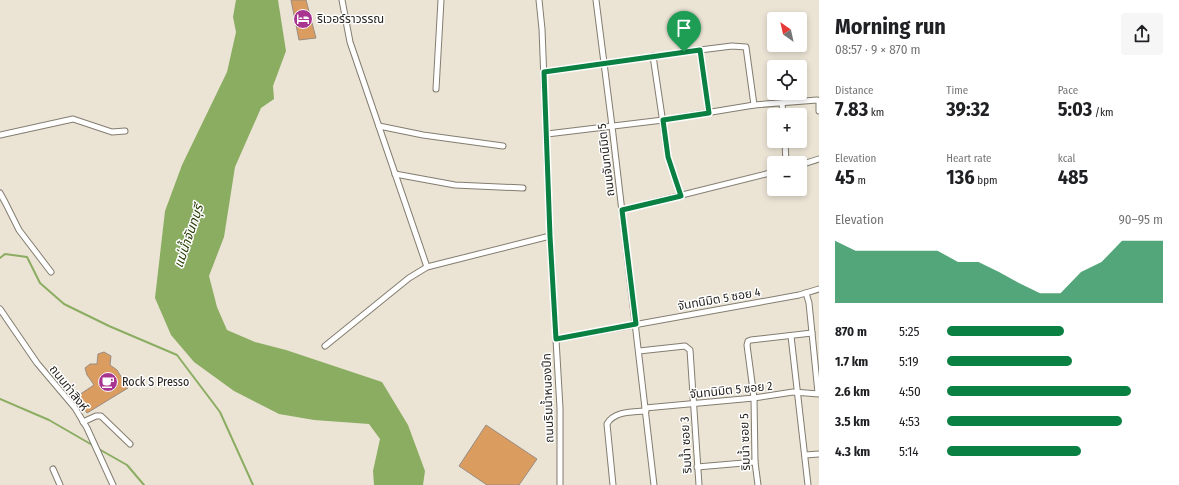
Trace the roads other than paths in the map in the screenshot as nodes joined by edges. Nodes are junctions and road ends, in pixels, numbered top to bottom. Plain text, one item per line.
1 (342, 0) edge
2 (441, 0) edge
3 (539, 0) edge
4 (596, 0) edge
5 (681, 18) dead end
6 (700, 50) junction
7 (684, 52) junction
8 (653, 56) junction
9 (604, 63) junction
10 (544, 72) junction
11 (436, 89) dead end
12 (782, 103) junction
13 (754, 105) junction
14 (782, 108) edge
15 (819, 111) edge
16 (709, 113) junction
17 (663, 120) junction
18 (379, 126) junction
19 (612, 126) junction
20 (125, 131) dead end
21 (547, 134) junction
22 (0, 135) edge
23 (503, 146) dead end
24 (819, 159) edge
25 (807, 163) edge
26 (395, 174) junction
27 (767, 174) edge
28 (523, 188) dead end
29 (0, 194) edge
30 (681, 196) junction
31 (622, 210) junction
32 (550, 236) junction
33 (427, 267) junction
34 (51, 272) dead end
35 (819, 289) edge
36 (806, 293) junction
37 (0, 310) edge
38 (636, 324) junction
39 (812, 333) junction
40 (791, 336) junction
41 (556, 339) junction
42 (325, 346) dead end
43 (639, 350) junction
44 (796, 392) junction
45 (819, 394) edge
46 (754, 398) junction
47 (694, 404) junction
48 (646, 409) junction
49 (83, 422) junction
50 (130, 444) dead end
51 (819, 454) edge
52 (804, 455) junction
53 (755, 462) junction
54 (697, 467) junction
55 (53, 469) dead end
56 (60, 485) edge
57 (113, 485) edge
58 (560, 485) edge
59 (613, 485) edge
60 (654, 485) edge
61 (699, 485) edge
62 (758, 485) edge
63 (808, 485) edge

1 - 18 street
2 - 11 street
3 - 10 street, ถนนริมน้ำหนองปึก
4 - 9 street, ถนนจันทนิมิต 5
5 - 7 street
6 - 7 street
6 - 13 street
6 - 16 street
7 - 8 street
8 - 9 street
8 - 17 street
9 - 10 street
9 - 19 street, ถนนจันทนิมิต 5
10 - 21 street, ถนนริมน้ำหนองปึก
12 - 13 street
12 - 14 street
12 - 15 street
13 - 16 street
16 - 17 street
17 - 19 street
17 - 30 street
18 - 23 street
18 - 26 street
19 - 21 street
19 - 31 street, ถนนจันทนิมิต 5
20 - 22 street
21 - 32 street, ถนนริมน้ำหนองปึก
24 - 25 street
26 - 28 street
26 - 33 street
27 - 30 street
29 - 34 street
30 - 31 street
31 - 38 street, ถนนจันทนิมิต 5
32 - 33 street
32 - 41 street, ถนนริมน้ำหนองปึก
33 - 42 street
35 - 36 street, จันทนิมิต 5 ซอย 4
36 - 38 street, จันทนิมิต 5 ซอย 4
36 - 39 street
37 - 49 street, ถนนท่าสิงห์
38 - 41 street, จันทนิมิต 5 ซอย 4
38 - 43 street, ถนนจันทนิมิต 5
39 - 40 street
39 - 45 street
40 - 44 street
40 - 46 street, ริมน้ำ ซอย 5
41 - 58 street, ถนนริมน้ำหนองปึก
43 - 47 street, ริมน้ำ ซอย 3
43 - 48 street, ถนนจันทนิมิต 5
44 - 45 street, จันทนิมิต 5 ซอย 2
44 - 46 street, จันทนิมิต 5 ซอย 2
44 - 52 street
46 - 47 street, จันทนิมิต 5 ซอย 2
46 - 53 street, ริมน้ำ ซอย 5
47 - 48 street, จันทนิมิต 5 ซอย 2
47 - 54 street, ริมน้ำ ซอย 3
48 - 59 street, จันทนิมิต 5 ซอย 2
48 - 60 street, ถนนจันทนิมิต 5
49 - 50 street
49 - 57 street, ถนนท่าสิงห์
51 - 52 street
52 - 63 street
53 - 54 street
53 - 62 street, ริมน้ำ ซอย 5
54 - 61 street, ริมน้ำ ซอย 3
55 - 56 street

